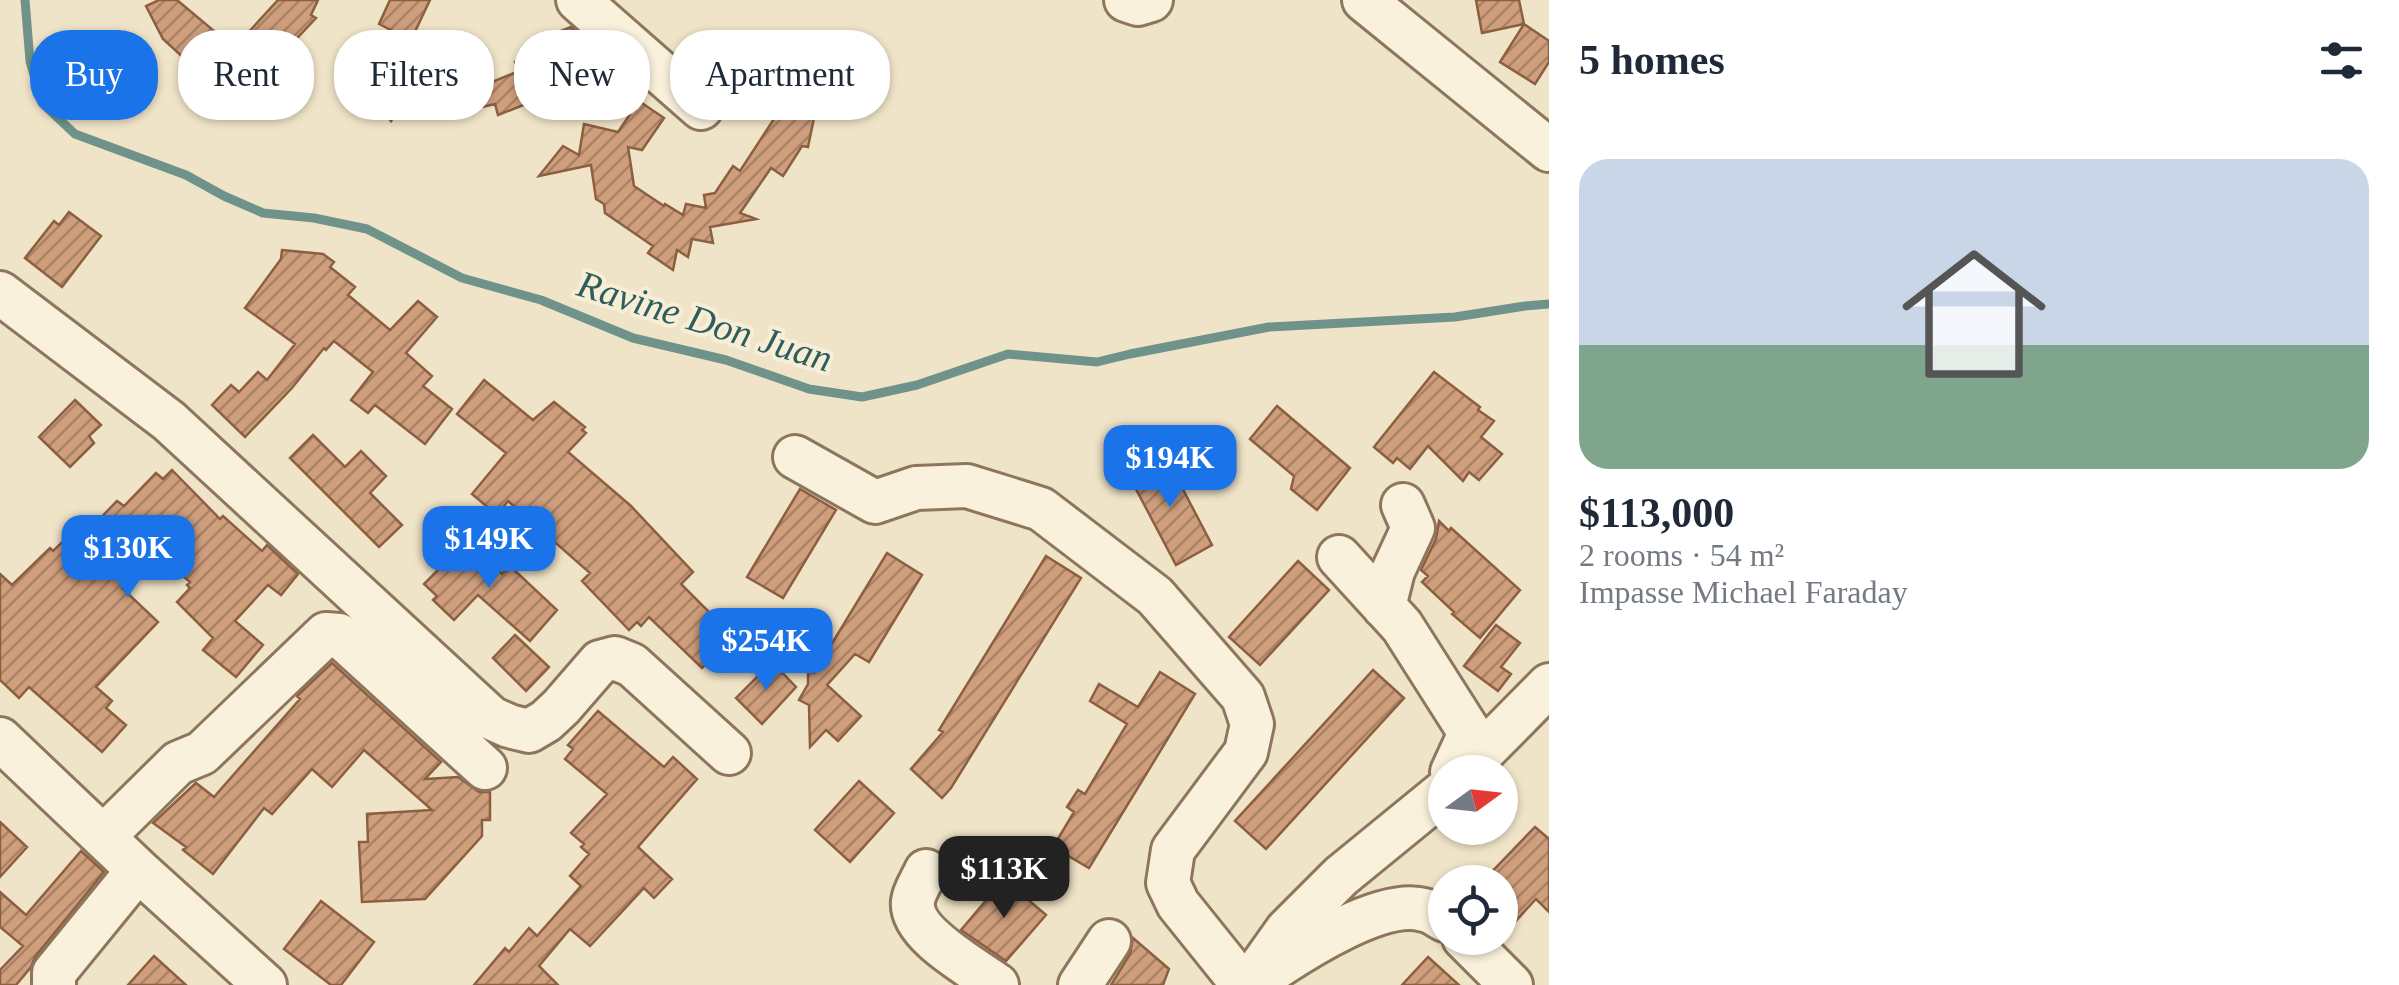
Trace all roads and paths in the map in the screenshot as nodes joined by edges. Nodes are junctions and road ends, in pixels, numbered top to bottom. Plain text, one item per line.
1 (578, 0) edge
2 (1126, 0) edge
3 (1151, 0) edge
4 (1364, 0) edge
5 (670, 81) edge
6 (1549, 150) edge
7 (0, 293) edge
8 (794, 457) dead end
9 (1403, 504) dead end
10 (1339, 557) dead end
11 (1384, 607) junction
12 (1549, 685) edge
13 (0, 739) edge
14 (729, 753) dead end
15 (1461, 755) edge
16 (1479, 755) edge
17 (485, 768) dead end
18 (1428, 803) edge
19 (104, 836) junction
20 (138, 870) junction
21 (926, 871) dead end
22 (1428, 911) edge
23 (1109, 941) dead end
24 (1479, 955) edge
25 (1505, 983) edge
26 (54, 985) edge
27 (265, 985) edge
28 (997, 985) edge
29 (1080, 985) edge
30 (1248, 985) edge

1 - 5 street
2 - 3 street
4 - 6 street
7 - 14 street
8 - 30 street
9 - 11 street
10 - 11 street
11 - 15 street
12 - 16 street
13 - 19 street
17 - 19 street
18 - 30 street
19 - 20 street
20 - 26 street
20 - 27 street
21 - 28 street
22 - 30 street
23 - 29 street
24 - 25 street

